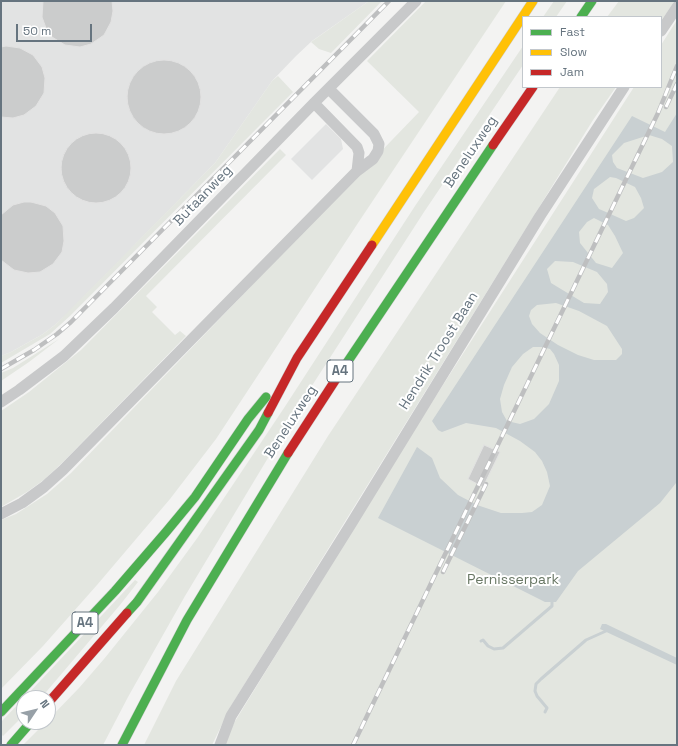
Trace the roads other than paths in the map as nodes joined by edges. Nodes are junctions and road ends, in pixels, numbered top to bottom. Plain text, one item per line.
1 (416, 1) edge
2 (534, 1) edge
3 (592, 1) edge
4 (677, 7) edge
5 (524, 16) edge
6 (582, 16) edge
7 (522, 19) edge
8 (662, 30) edge
9 (532, 88) edge
10 (623, 88) edge
11 (329, 89) junction
12 (314, 103) junction
13 (357, 171) junction
14 (297, 358) junction
15 (1, 402) edge
16 (1, 514) edge
17 (56, 694) edge
18 (1, 712) edge
19 (24, 730) edge
20 (11, 745) edge
21 (122, 745) edge
22 (220, 745) edge

1 - 11 street, Butaanweg
2 - 5 highway, A4
3 - 6 highway
4 - 8 street
7 - 14 highway, A4
9 - 21 highway, Beneluxweg / A4
10 - 22 street, Hendrik Troost Baan
11 - 12 street, Butaanweg
11 - 13 street
12 - 13 street
12 - 15 street, Butaanweg
13 - 16 street
14 - 17 highway, A4
14 - 18 highway, A4
19 - 20 highway

